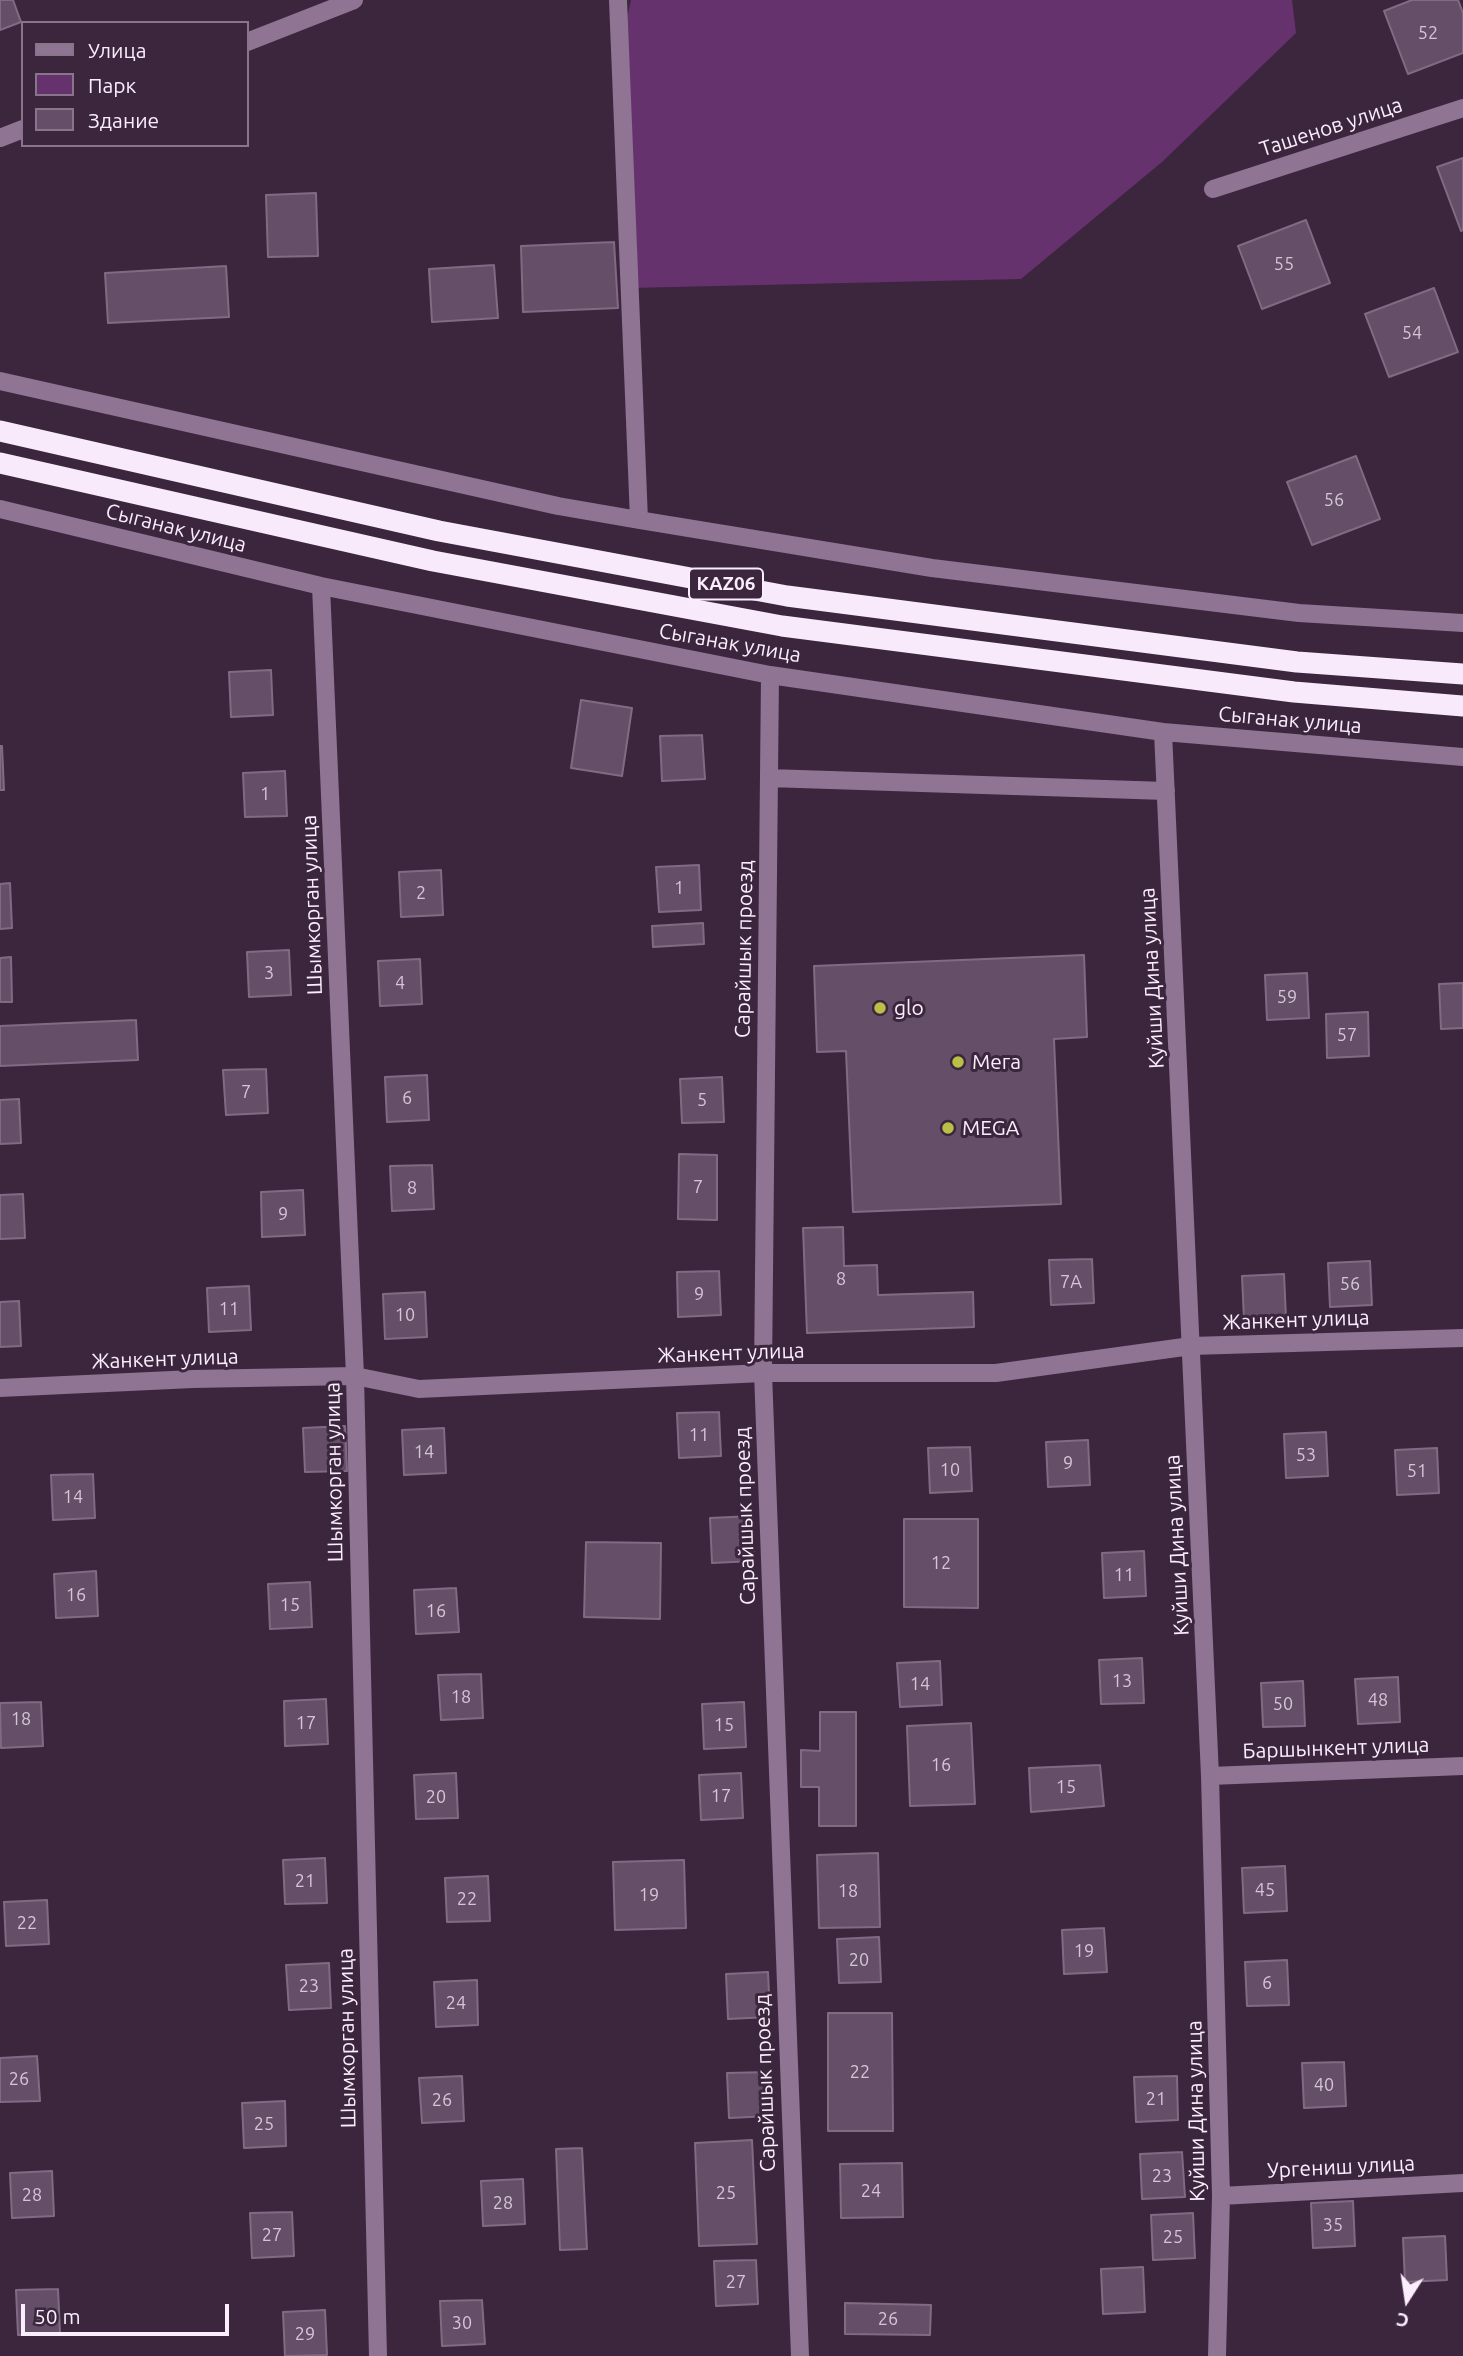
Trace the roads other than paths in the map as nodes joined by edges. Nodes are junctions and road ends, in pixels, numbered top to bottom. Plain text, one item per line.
1 (354, 0) edge
2 (618, 0) edge
3 (248, 42) edge
4 (1463, 108) edge
5 (21, 130) edge
6 (0, 138) edge
7 (1213, 189) dead end
8 (0, 381) edge
9 (0, 431) edge
10 (0, 463) edge
11 (0, 509) edge
12 (639, 520) junction
13 (321, 586) junction
14 (1463, 623) edge
15 (1463, 674) edge
16 (770, 675) junction
17 (1463, 706) edge
18 (1163, 732) junction
19 (1463, 757) edge
20 (769, 778) junction
21 (1166, 791) junction
22 (1463, 1339) edge
23 (1191, 1346) junction
24 (763, 1373) junction
25 (355, 1376) junction
26 (0, 1388) edge
27 (1463, 1766) edge
28 (1210, 1776) junction
29 (1463, 2183) edge
30 (1221, 2196) junction
31 (378, 2356) edge
32 (800, 2356) edge
33 (1217, 2356) edge

1 - 3 street
2 - 12 street
4 - 7 street, Ташенов улица
5 - 6 street
8 - 12 street
9 - 15 highway, KАZ06
10 - 17 highway, KАZ06
11 - 13 street, Сыганак улица
12 - 14 street
13 - 16 street, Сыганак улица
13 - 25 street, Шымкорган улица
16 - 18 street, Сыганак улица
16 - 20 street, Сарайшык проезд
18 - 19 street, Сыганак улица
18 - 21 street, Куйши Дина улица
20 - 21 street
20 - 24 street, Сарайшык проезд
21 - 23 street, Куйши Дина улица
22 - 23 street, Жанкент улица
23 - 24 street, Жанкент улица
23 - 28 street, Куйши Дина улица
24 - 25 street, Жанкент улица
24 - 32 street, Сарайшык проезд
25 - 26 street, Жанкент улица
25 - 31 street, Шымкорган улица
27 - 28 street, Баршынкент улица
28 - 30 street, Куйши Дина улица
29 - 30 street, Ургениш улица
30 - 33 street, Куйши Дина улица

